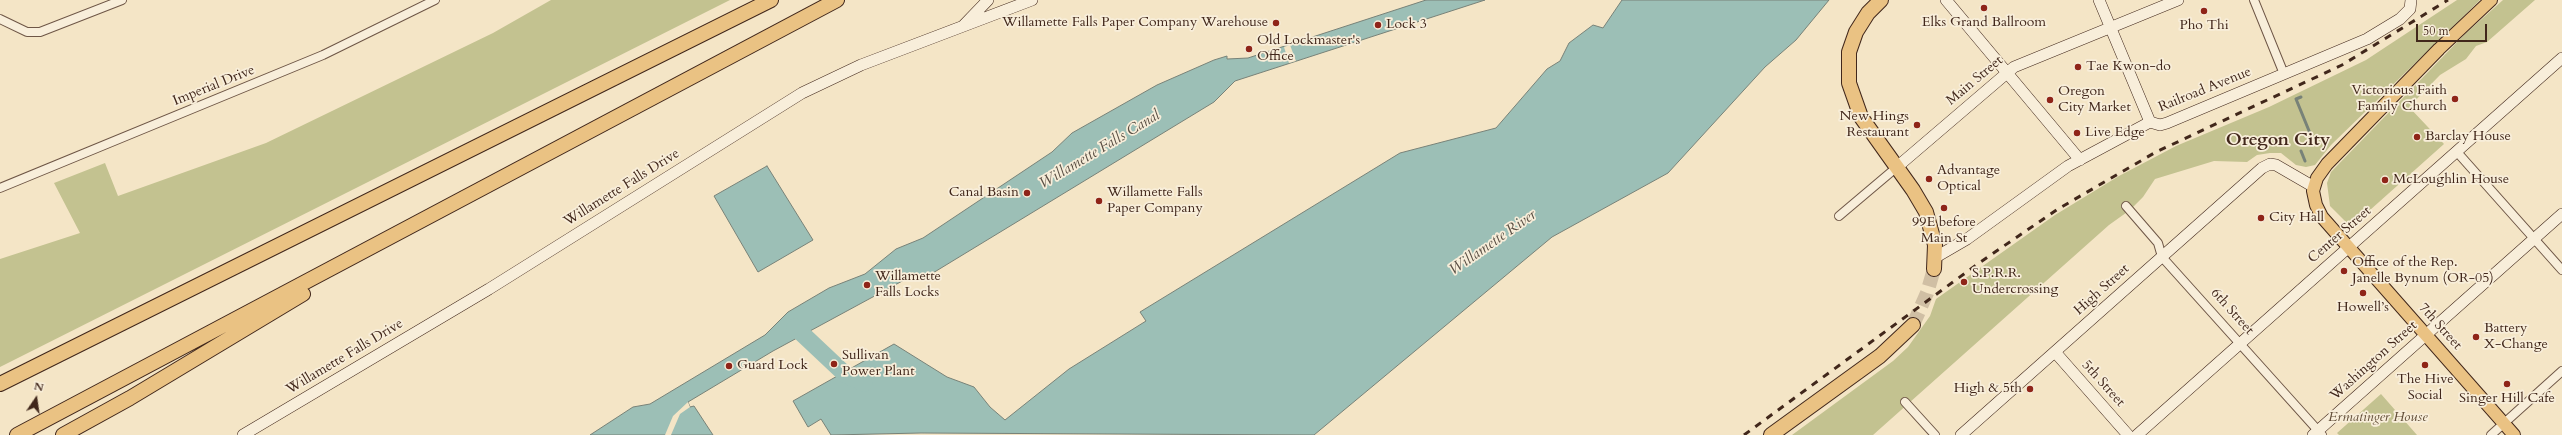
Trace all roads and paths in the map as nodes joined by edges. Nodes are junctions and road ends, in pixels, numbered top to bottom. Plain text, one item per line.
1 (122, 0) edge
2 (435, 0) edge
3 (772, 0) edge
4 (837, 0) edge
5 (988, 0) edge
6 (1032, 0) edge
7 (1881, 0) edge
8 (1946, 0) edge
9 (2100, 0) edge
10 (2178, 0) edge
11 (2254, 0) edge
12 (2491, 0) edge
13 (112, 2) edge
14 (2411, 4) edge
15 (0, 19) edge
16 (962, 27) junction
17 (2110, 28) junction
18 (2562, 58) edge
19 (2006, 73) junction
20 (2284, 74) junction
21 (2150, 122) junction
22 (2457, 152) junction
23 (2080, 160) junction
24 (1897, 167) junction
25 (2314, 187) junction
26 (0, 188) edge
27 (2126, 206) dead end
28 (442, 210) junction
29 (2562, 214) edge
30 (1839, 216) dead end
31 (2534, 238) junction
32 (2348, 248) junction
33 (2162, 257) junction
34 (1935, 263) joint
35 (2562, 270) edge
36 (1913, 325) tunnel mouth
37 (2426, 334) junction
38 (2240, 343) junction
39 (2055, 352) junction
40 (2562, 371) edge
41 (0, 384) edge
42 (1904, 402) dead end
43 (2504, 423) junction
44 (2317, 434) edge
45 (17, 435) edge
46 (63, 435) edge
47 (243, 435) edge
48 (1772, 435) edge
49 (1935, 435) edge
50 (1962, 435) edge
51 (2128, 435) edge
52 (2137, 435) edge
53 (2491, 435) edge
54 (2514, 435) edge

1 - 13 street
2 - 26 street, Imperial Drive
3 - 41 highway
4 - 28 highway
5 - 16 street
6 - 16 street, Willamette Falls Drive
7 - 24 highway
8 - 19 street
9 - 17 street
10 - 17 street, Main Street
11 - 20 street
12 - 25 main road
13 - 15 street
14 - 20 street, Railroad Avenue
16 - 47 street, Willamette Falls Drive
17 - 19 street, Main Street
17 - 21 street
18 - 22 street, Center Street
19 - 23 street
19 - 24 street, Main Street
20 - 21 street, Railroad Avenue
21 - 23 street, Railroad Avenue
22 - 31 street
22 - 32 street, Center Street
23 - 34 street, Railroad Avenue
24 - 30 street, Main Street
24 - 34 highway
25 - 32 main road, 7th Street
25 - 33 street, High Street
27 - 33 street, 6th Street
28 - 45 highway
28 - 46 highway
29 - 31 street, Washington Street
31 - 35 street
31 - 37 street, Washington Street
32 - 37 main road, 7th Street
32 - 38 street, Center Street
33 - 38 street, 6th Street
33 - 39 street, High Street
36 - 48 highway
37 - 43 main road, 7th Street
37 - 44 street, Washington Street
38 - 44 street, 6th Street
38 - 52 street, Center Street
39 - 50 street, High Street
39 - 51 street, 5th Street
40 - 43 street
42 - 49 street
43 - 53 street
43 - 54 main road, 7th Street

